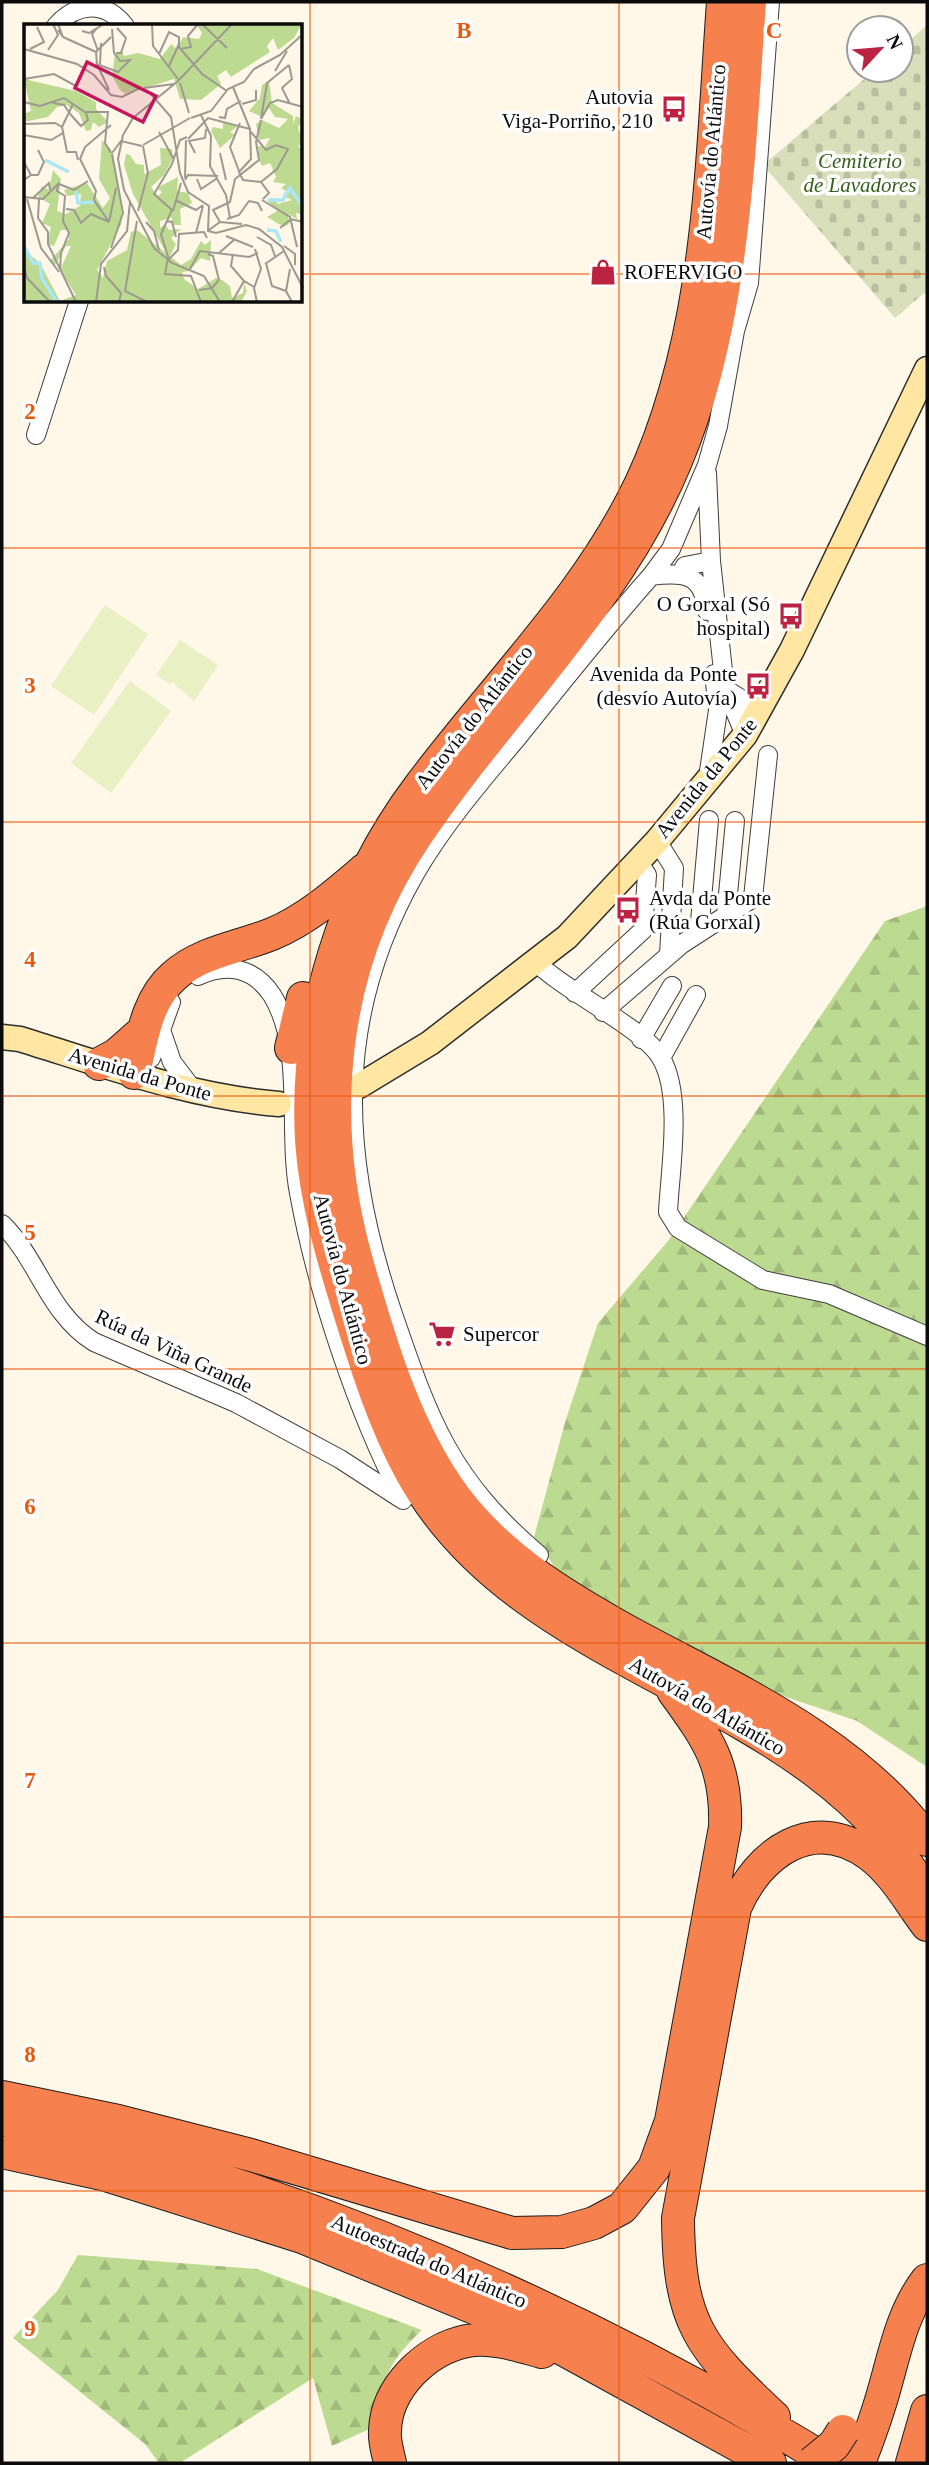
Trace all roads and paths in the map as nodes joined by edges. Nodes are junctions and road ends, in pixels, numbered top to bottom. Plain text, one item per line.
1 (723, 2) edge
2 (750, 2) edge
3 (770, 2) edge
4 (88, 4) edge
5 (57, 24) edge
6 (123, 24) edge
7 (735, 197) junction
8 (78, 303) edge
9 (735, 331) junction
10 (927, 369) edge
11 (36, 435) dead end
12 (707, 465) junction
13 (711, 561) junction
14 (681, 573) junction
15 (651, 576) junction
16 (725, 689) junction
17 (767, 699) junction
18 (718, 710) junction
19 (745, 735) junction
20 (768, 755) dead end
21 (708, 781) junction
22 (709, 820) dead end
23 (735, 821) dead end
24 (657, 841) junction
25 (638, 861) junction
26 (365, 869) junction
27 (337, 894) junction
28 (726, 915) junction
29 (699, 933) junction
30 (669, 955) junction
31 (537, 963) junction
32 (672, 986) dead end
33 (576, 993) junction
34 (696, 995) dead end
35 (603, 1012) junction
36 (151, 1032) junction
37 (2, 1037) edge
38 (641, 1039) junction
39 (291, 1048) junction
40 (661, 1058) junction
41 (99, 1064) junction
42 (140, 1075) junction
43 (359, 1086) dead end
44 (194, 1091) junction
45 (279, 1104) dead end
46 (2, 1224) edge
47 (927, 1336) edge
48 (384, 1464) junction
49 (367, 1477) junction
50 (403, 1500) junction
51 (539, 1555) joint
52 (560, 1623) junction
53 (666, 1682) junction
54 (897, 1800) junction
55 (927, 1840) edge
56 (927, 1897) edge
57 (927, 1925) edge
58 (2, 2097) edge
59 (2, 2119) edge
60 (2, 2152) edge
61 (927, 2280) edge
62 (927, 2304) edge
63 (576, 2358) junction
64 (927, 2411) edge
65 (874, 2454) edge
66 (816, 2458) edge
67 (390, 2463) edge
68 (770, 2463) edge

1 - 26 highway, Autovía do Atlántico
2 - 7 highway, Autovía do Atlántico
3 - 9 street
4 - 5 street
4 - 6 street
7 - 9 highway
7 - 54 highway, Autovía do Atlántico
8 - 11 street
9 - 12 street
10 - 17 street, Avenida da Ponte
12 - 13 street
12 - 15 street
13 - 14 street
13 - 16 street
14 - 15 street
14 - 18 street
15 - 51 street
16 - 17 street
16 - 19 street
17 - 19 street, Avenida da Ponte
18 - 19 street
18 - 21 street
19 - 21 street, Avenida da Ponte
20 - 28 street
21 - 24 street, Avenida da Ponte
22 - 29 street
23 - 28 street
24 - 25 street, Avenida da Ponte
24 - 30 street
25 - 31 street, Avenida da Ponte
25 - 33 street
26 - 27 highway
26 - 52 highway, Autovía do Atlántico
27 - 36 highway
27 - 39 highway
28 - 29 street
29 - 30 street
30 - 35 street
31 - 33 street
31 - 43 street, Avenida da Ponte
32 - 38 street
33 - 35 street
34 - 40 street
35 - 38 street
36 - 39 street
36 - 41 highway
36 - 42 highway
36 - 44 street
37 - 41 street, Avenida da Ponte
38 - 40 street
39 - 48 street
40 - 47 street
41 - 42 street, Avenida da Ponte
42 - 44 street, Avenida da Ponte
44 - 45 street, Avenida da Ponte
46 - 49 street, Rúa da Viña Grande
48 - 49 street
48 - 50 street
49 - 50 street, Rúa da Viña Grande
50 - 52 highway
51 - 54 highway
52 - 53 highway, Autovía do Atlántico
53 - 56 highway, Autovía do Atlántico
53 - 58 highway
54 - 55 highway, Autovía do Atlántico
57 - 66 highway
59 - 66 highway, Autoestrada do Atlántico
60 - 63 highway, Autoestrada do Atlántico
61 - 65 highway
62 - 65 highway
63 - 67 highway
63 - 68 highway, Autoestrada do Atlántico
64 - 65 highway
65 - 66 highway, bridge

